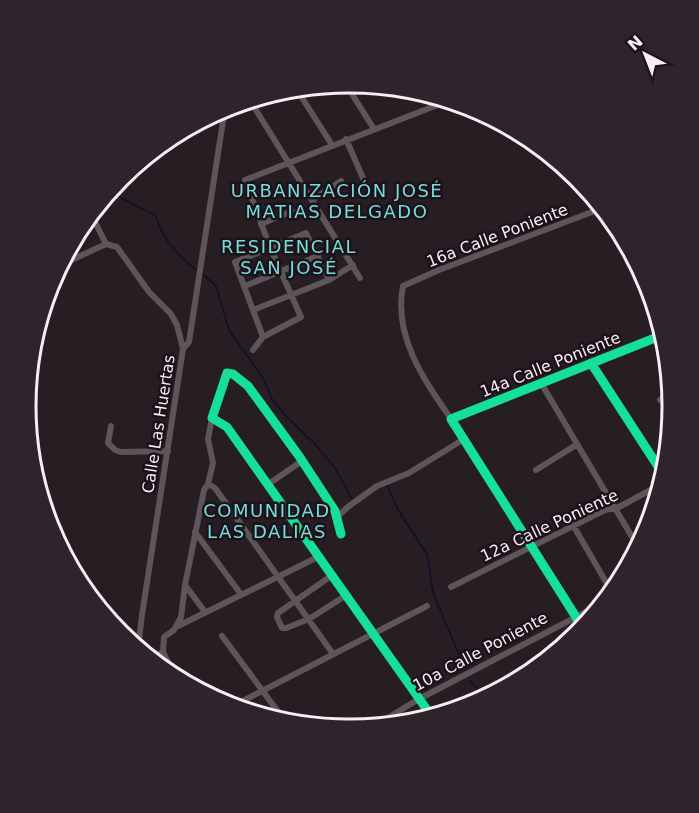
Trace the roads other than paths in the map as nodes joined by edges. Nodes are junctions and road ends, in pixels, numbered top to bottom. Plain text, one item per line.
1 (351, 93) edge
2 (302, 97) edge
3 (436, 106) edge
4 (255, 108) edge
5 (223, 120) edge
6 (374, 129) junction
7 (346, 139) junction
8 (332, 145) junction
9 (289, 162) junction
10 (341, 181) dead end
11 (366, 185) dead end
12 (312, 200) junction
13 (292, 211) dead end
14 (594, 211) edge
15 (96, 223) edge
16 (261, 224) junction
17 (106, 244) junction
18 (270, 247) junction
19 (318, 256) junction
20 (73, 259) edge
21 (352, 265) junction
22 (280, 271) junction
23 (360, 278) dead end
24 (329, 280) junction
25 (245, 286) junction
26 (291, 295) junction
27 (253, 310) junction
28 (263, 337) junction
29 (655, 338) edge
30 (183, 348) junction
31 (253, 350) dead end
32 (591, 363) junction
33 (541, 383) junction
34 (663, 398) edge
35 (660, 400) dead end
36 (212, 418) junction
37 (451, 419) junction
38 (111, 426) dead end
39 (464, 439) junction
40 (576, 445) junction
41 (168, 451) junction
42 (302, 461) junction
43 (657, 465) edge
44 (536, 470) dead end
45 (208, 484) junction
46 (267, 485) junction
47 (652, 489) edge
48 (615, 508) junction
49 (338, 516) junction
50 (573, 525) junction
51 (195, 532) junction
52 (341, 534) dead end
53 (633, 539) edge
54 (531, 547) junction
55 (318, 557) junction
56 (279, 576) junction
57 (331, 576) junction
58 (607, 584) edge
59 (184, 585) junction
60 (451, 587) dead end
61 (240, 593) junction
62 (345, 596) junction
63 (296, 601) junction
64 (427, 606) dead end
65 (588, 610) edge
66 (205, 612) junction
67 (575, 616) junction
68 (309, 619) junction
69 (578, 620) edge
70 (176, 627) junction
71 (372, 634) junction
72 (222, 636) dead end
73 (139, 638) edge
74 (163, 652) junction
75 (158, 654) edge
76 (333, 654) junction
77 (168, 662) edge
78 (263, 691) junction
79 (419, 699) junction
80 (243, 701) edge
81 (427, 710) edge
82 (278, 711) edge
83 (389, 717) edge

1 - 6 street
2 - 8 street
3 - 6 street
4 - 9 street
5 - 30 street
6 - 7 street
7 - 8 street
7 - 11 street
8 - 9 street
9 - 12 street
9 - 16 street
10 - 12 street
12 - 21 street
13 - 16 street
14 - 37 street, 16a Calle Poniente
15 - 17 street
16 - 18 street
17 - 20 street
17 - 30 street, Calle Las Huertas
18 - 19 street
18 - 22 street
18 - 25 street
19 - 22 street
19 - 24 street
21 - 23 street
21 - 24 street
22 - 25 street
22 - 26 street
24 - 26 street
25 - 27 street
26 - 27 street
26 - 28 street
27 - 28 street
28 - 31 street
29 - 32 street, 14a Calle Poniente
30 - 41 street, Calle Las Huertas
32 - 33 street, 14a Calle Poniente
32 - 43 street
33 - 37 street, 14a Calle Poniente
33 - 40 street
34 - 35 street
36 - 42 street
36 - 45 street
36 - 46 street
37 - 39 street
38 - 41 street
39 - 49 street
39 - 54 street
40 - 44 street
40 - 48 street
41 - 73 street, Calle Las Huertas
42 - 46 street
42 - 49 street
45 - 51 street
45 - 56 street
46 - 55 street
47 - 48 street, 12a Calle Poniente
48 - 50 street, 12a Calle Poniente
48 - 53 street
49 - 52 street
50 - 54 street, 12a Calle Poniente
50 - 58 street
51 - 59 street
51 - 61 street
54 - 60 street, 12a Calle Poniente
54 - 67 street
55 - 56 street
55 - 57 street
56 - 61 street
56 - 63 street
57 - 62 street
57 - 63 street
59 - 66 street
59 - 70 street
61 - 66 street
62 - 68 street
62 - 71 street
63 - 68 street
63 - 68 street
64 - 71 street
65 - 67 street, 10a Calle Poniente
66 - 70 street
67 - 69 street
67 - 79 street, 10a Calle Poniente
68 - 76 street
70 - 74 street
71 - 76 street
71 - 79 street
72 - 78 street
74 - 75 street
74 - 77 street
76 - 78 street
78 - 80 street
78 - 82 street
79 - 81 street
79 - 83 street, 10a Calle Poniente

